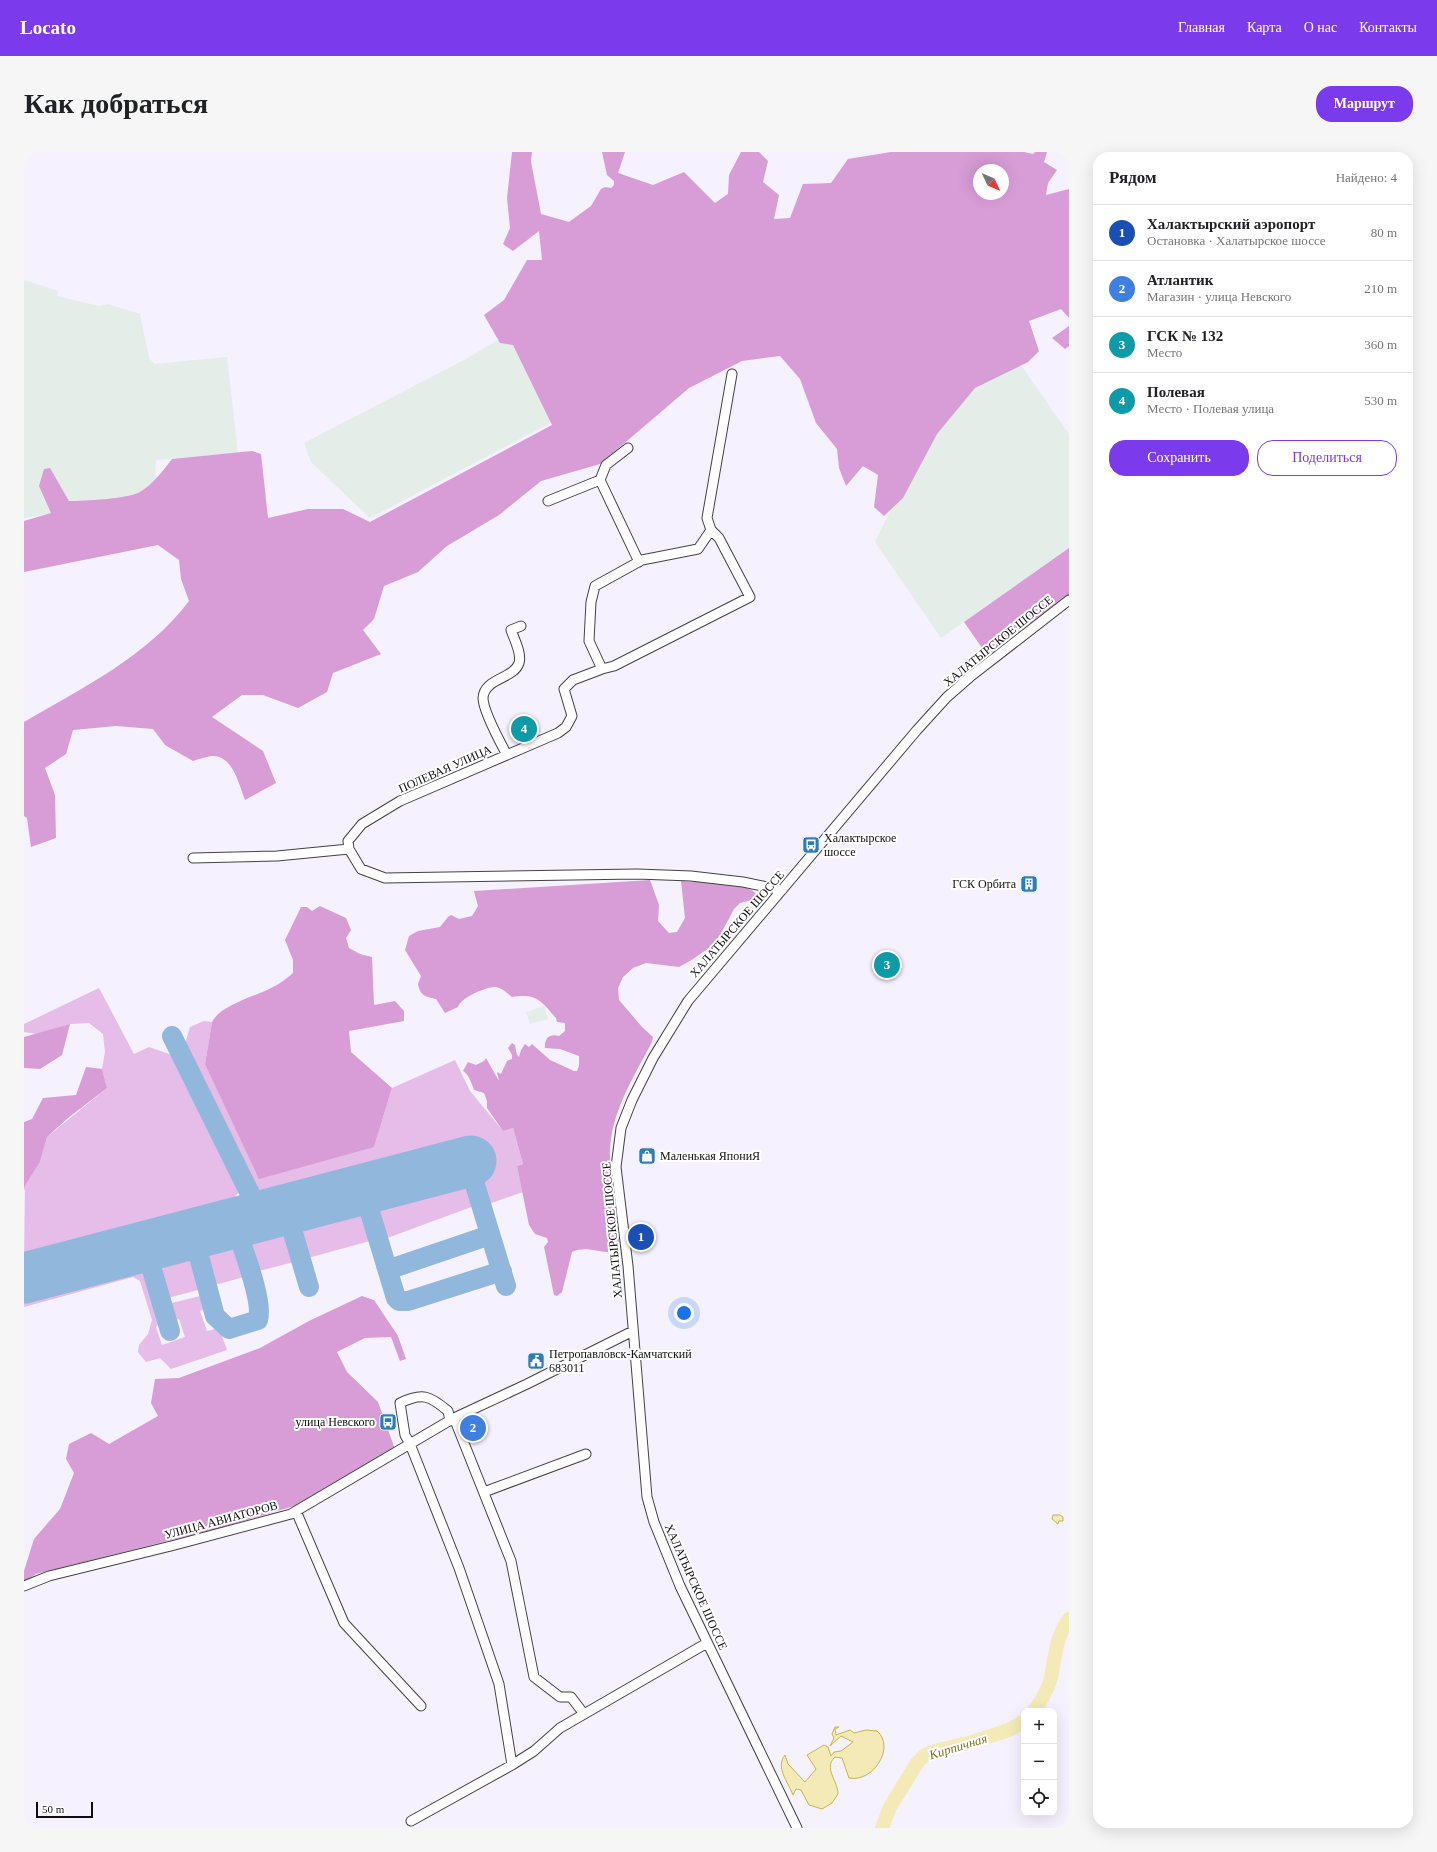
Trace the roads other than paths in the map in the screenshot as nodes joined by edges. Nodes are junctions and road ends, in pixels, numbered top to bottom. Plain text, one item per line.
1 (732, 374) dead end
2 (628, 448) dead end
3 (600, 480) junction
4 (548, 501) dead end
5 (711, 530) junction
6 (639, 562) junction
7 (1069, 600) edge
8 (521, 626) dead end
9 (602, 669) junction
10 (506, 755) junction
11 (348, 849) junction
12 (193, 858) dead end
13 (782, 890) junction
14 (632, 1331) junction
15 (452, 1420) junction
16 (410, 1444) junction
17 (586, 1454) dead end
18 (484, 1492) junction
19 (296, 1511) junction
20 (26, 1581) edge
21 (707, 1643) junction
22 (421, 1706) dead end
23 (584, 1714) junction
24 (512, 1765) junction
25 (411, 1821) dead end
26 (797, 1828) edge

1 - 5 street
2 - 3 street
3 - 4 street
3 - 6 street
5 - 6 street
5 - 9 street
6 - 9 street
7 - 13 street, ХАЛАТЫРСКОЕ ШОССЕ
8 - 10 street
9 - 10 street, ПОЛЕВАЯ УЛИЦА
10 - 11 street, ПОЛЕВАЯ УЛИЦА
11 - 12 street
11 - 13 street
13 - 14 street, ХАЛАТЫРСКОЕ ШОССЕ
14 - 15 street
14 - 21 street, ХАЛАТЫРСКОЕ ШОССЕ
15 - 16 street
15 - 16 street
15 - 18 street
16 - 19 street, УЛИЦА АВИАТОРОВ
16 - 24 street
17 - 18 street
18 - 23 street
19 - 20 street, УЛИЦА АВИАТОРОВ
19 - 22 street
21 - 23 street
21 - 26 street, ХАЛАТЫРСКОЕ ШОССЕ
23 - 24 street
24 - 25 street

